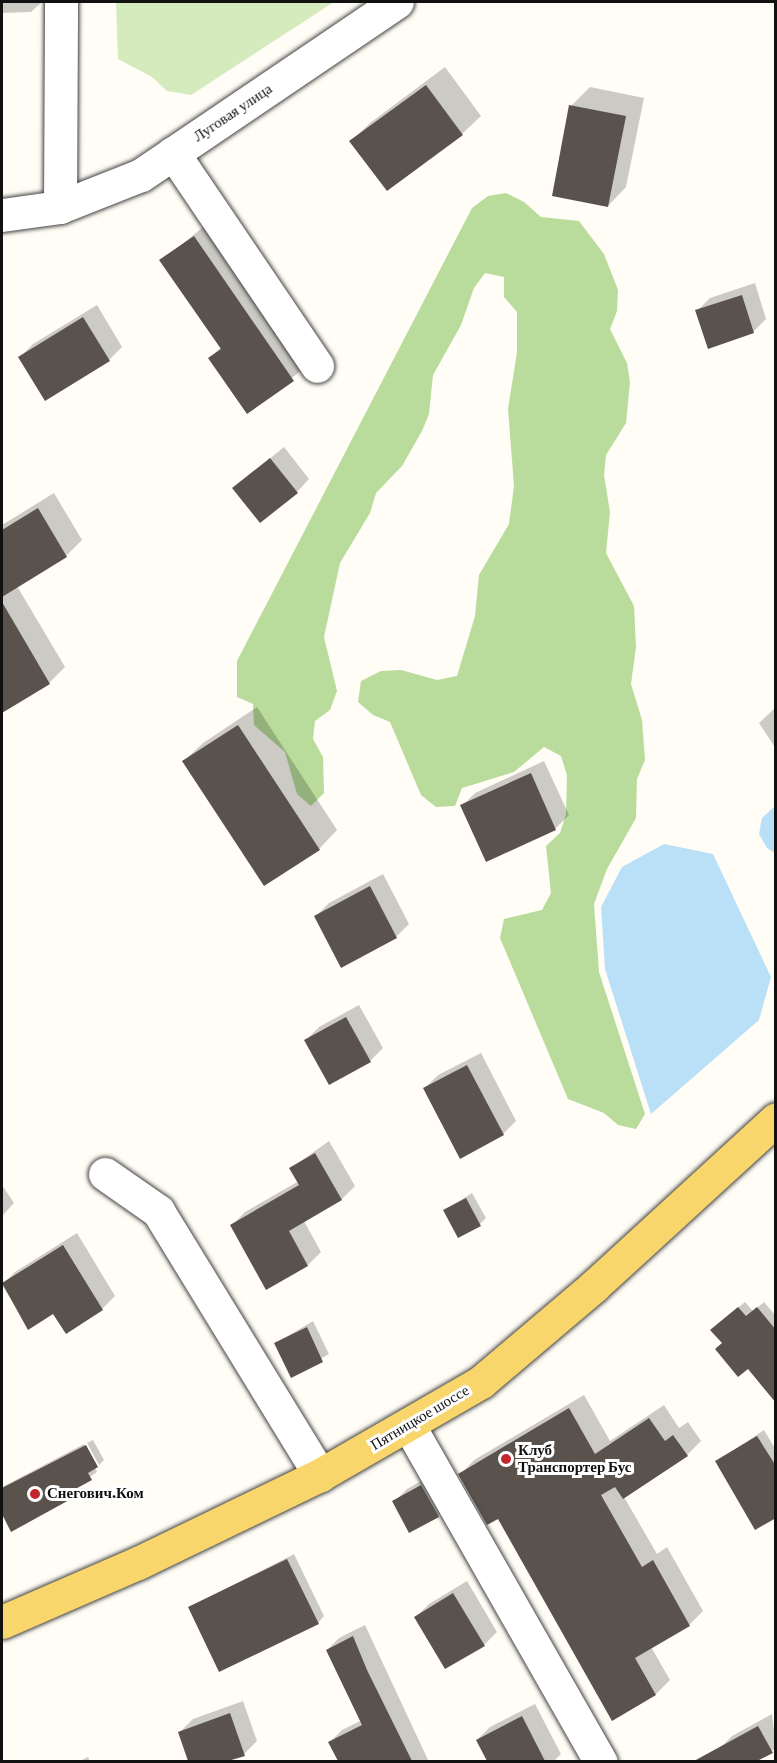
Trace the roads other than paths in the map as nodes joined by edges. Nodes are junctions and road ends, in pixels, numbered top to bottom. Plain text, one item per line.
1 (61, 2) edge
2 (397, 2) edge
3 (173, 153) junction
4 (60, 207) junction
5 (2, 215) edge
6 (317, 366) dead end
7 (776, 1119) edge
8 (105, 1174) dead end
9 (409, 1426) junction
10 (320, 1475) junction
11 (2, 1623) edge
12 (601, 1761) edge

1 - 4 street
2 - 3 street, Луговая улица
3 - 4 street, Луговая улица
3 - 6 street
4 - 5 street, Луговая улица
7 - 9 main road, Пятницкое шоссе
8 - 10 street
9 - 10 main road, Пятницкое шоссе
9 - 12 street
10 - 11 main road, Пятницкое шоссе

